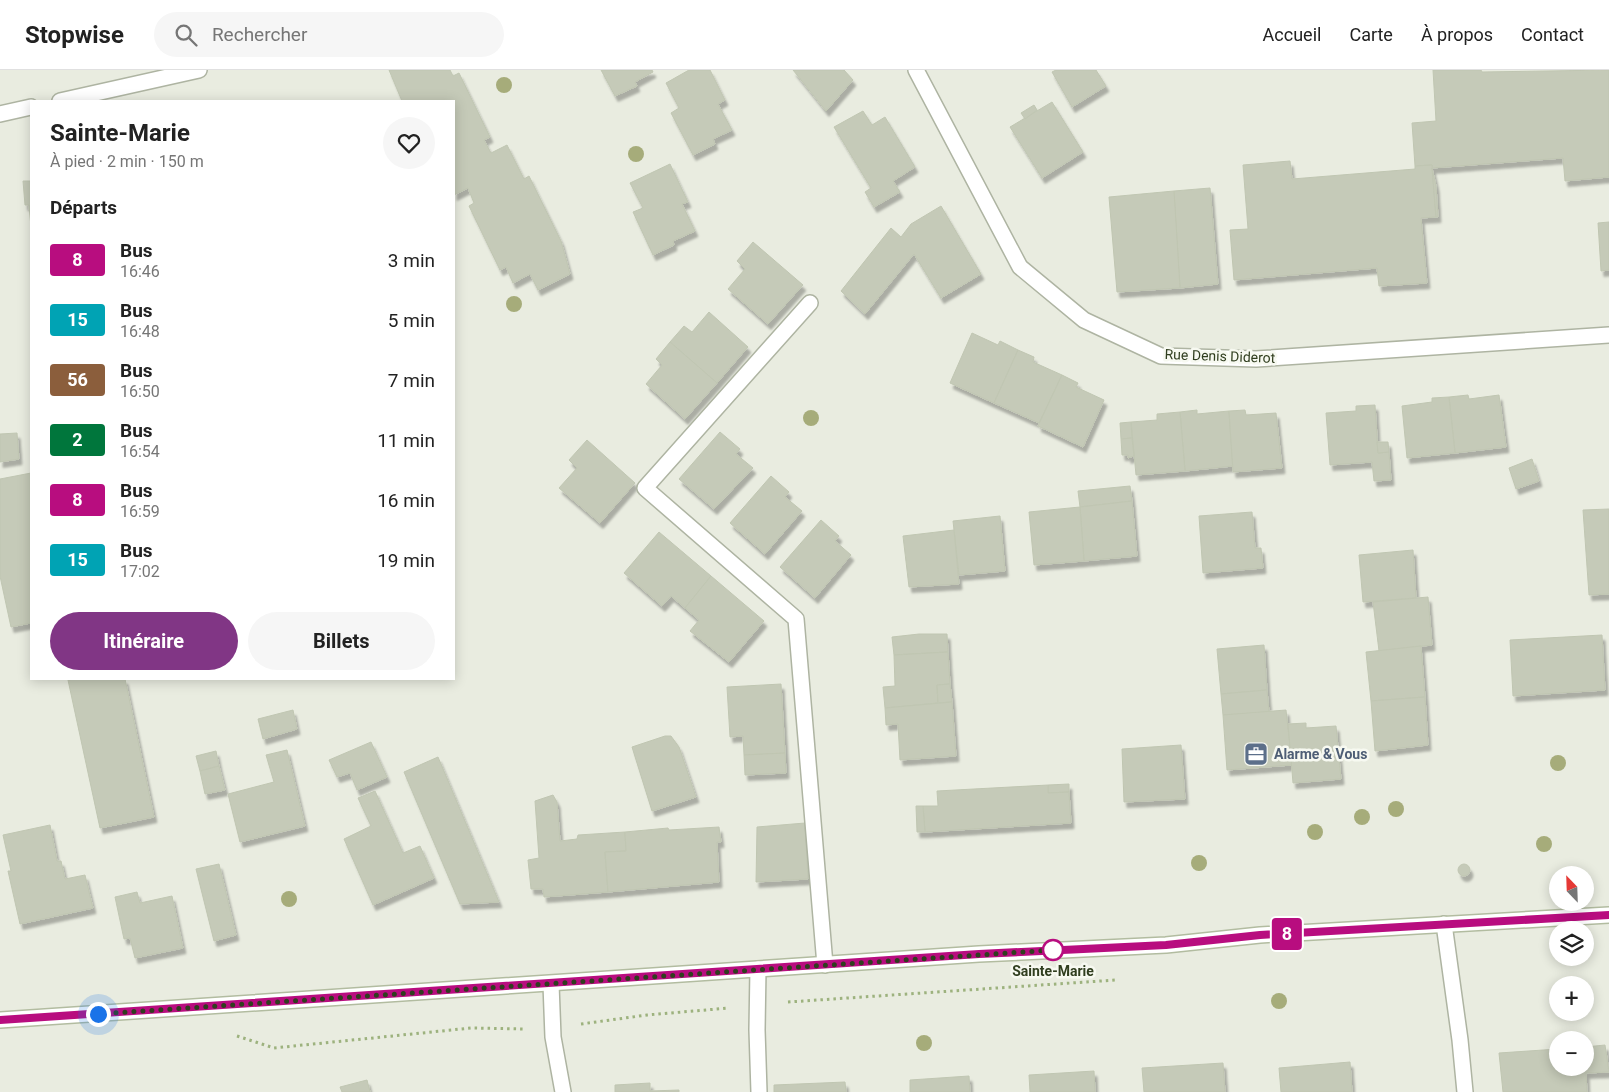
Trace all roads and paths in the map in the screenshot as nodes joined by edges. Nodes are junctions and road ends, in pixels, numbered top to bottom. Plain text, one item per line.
1 (199, 70) edge
2 (916, 70) edge
3 (64, 100) edge
4 (30, 107) edge
5 (0, 114) edge
6 (810, 303) dead end
7 (1609, 335) edge
8 (1605, 918) edge
9 (1444, 924) junction
10 (825, 965) junction
11 (758, 969) junction
12 (1122, 979) dead end
13 (550, 984) junction
14 (758, 1004) junction
15 (0, 1020) edge
16 (598, 1023) dead end
17 (510, 1030) dead end
18 (229, 1033) dead end
19 (563, 1092) edge
20 (759, 1092) edge
21 (1465, 1092) edge

1 - 3 main road
2 - 7 main road, Rue Denis Diderot
4 - 5 main road
6 - 10 main road
8 - 9 main road
9 - 10 main road
9 - 21 main road
10 - 11 main road
11 - 13 main road
11 - 14 main road
12 - 14 path
13 - 15 main road
13 - 19 main road
14 - 16 path
14 - 20 main road
17 - 18 path

